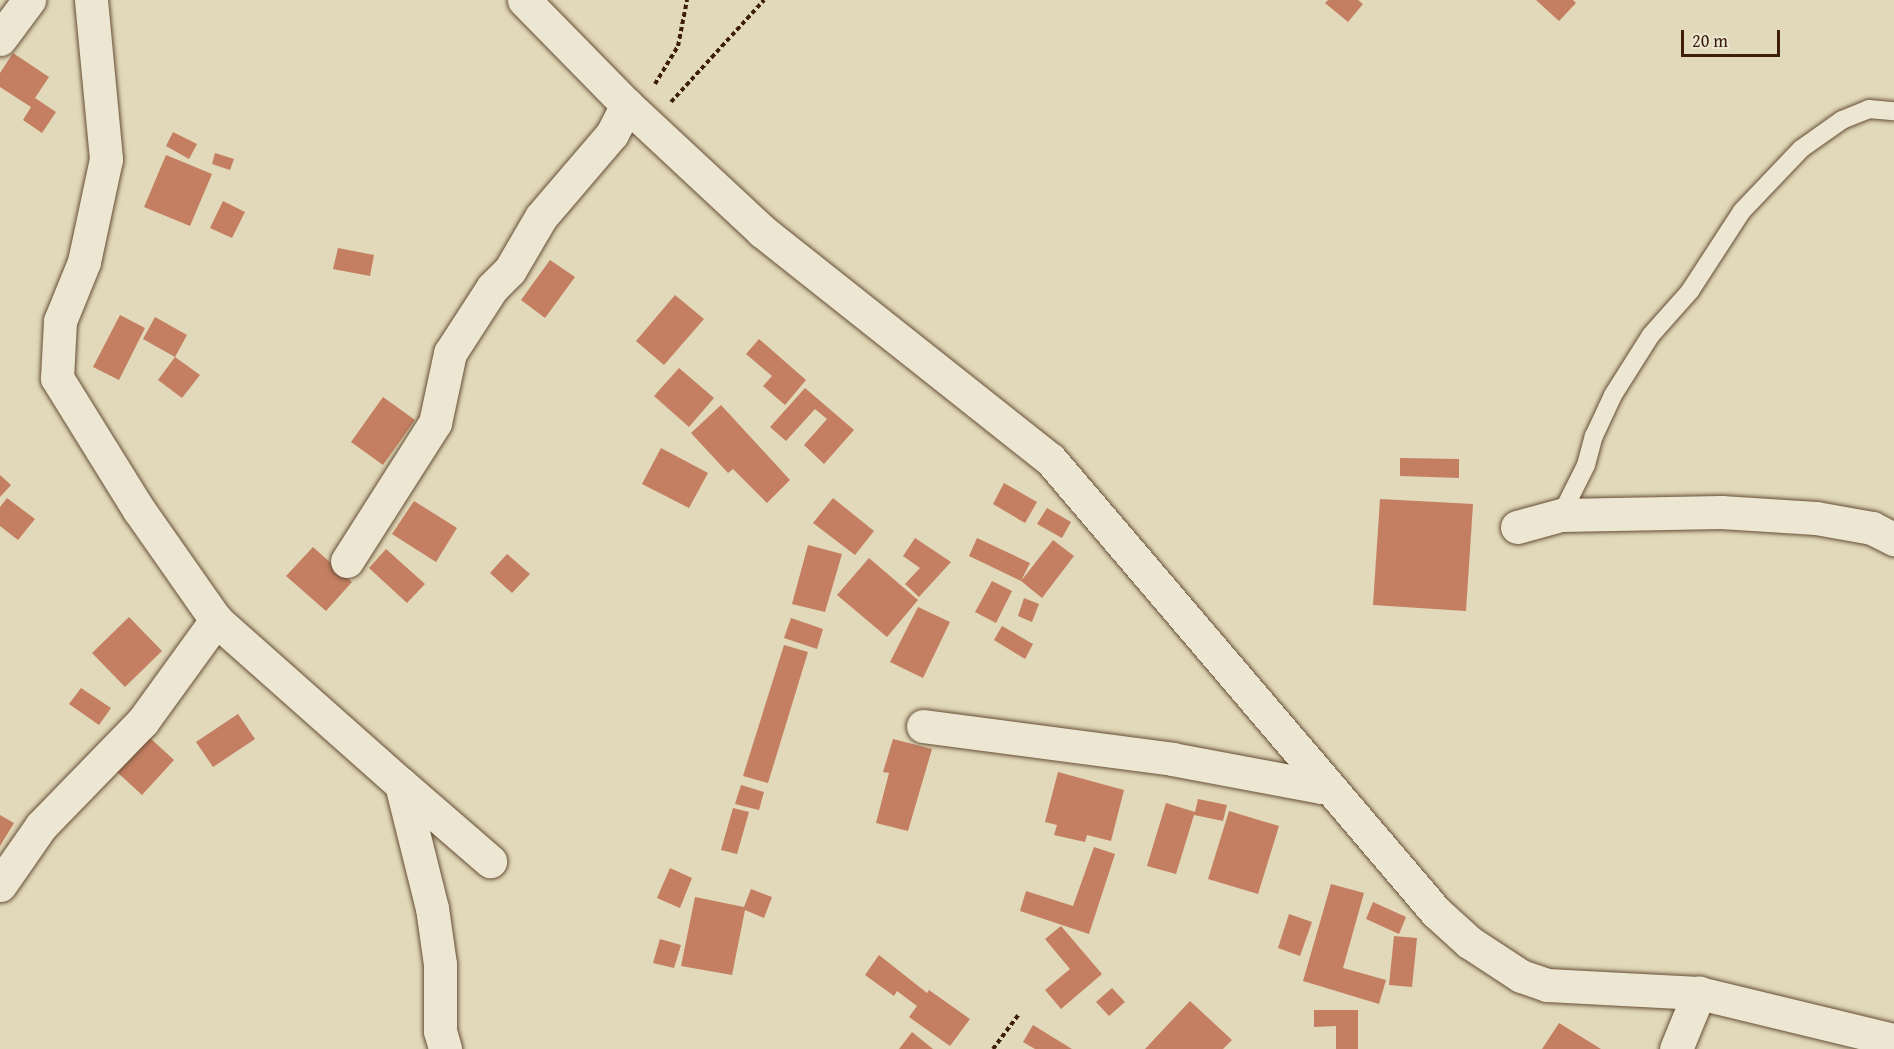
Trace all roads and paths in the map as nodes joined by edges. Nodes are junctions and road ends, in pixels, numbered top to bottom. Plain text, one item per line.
1 (29, 0) edge
2 (91, 0) edge
3 (524, 0) edge
4 (687, 0) edge
5 (764, 0) edge
6 (0, 39) edge
7 (1894, 111) edge
8 (638, 115) junction
9 (1561, 515) junction
10 (1516, 527) dead end
11 (1894, 539) edge
12 (347, 561) dead end
13 (216, 620) junction
14 (923, 726) dead end
15 (1326, 783) junction
16 (401, 784) junction
17 (490, 861) dead end
18 (0, 885) edge
19 (1699, 993) junction
20 (1018, 1014) dead end
21 (1894, 1040) edge
22 (445, 1049) edge
23 (993, 1049) edge
24 (1676, 1049) edge

1 - 6 street
2 - 13 street
3 - 8 street
4 - 8 path
5 - 8 path
7 - 9 lane
8 - 12 street
8 - 15 street
9 - 10 street
9 - 11 street
13 - 16 street
13 - 18 street
14 - 15 street
15 - 19 street
16 - 17 street
16 - 22 street
19 - 21 street
19 - 24 street
20 - 23 path

